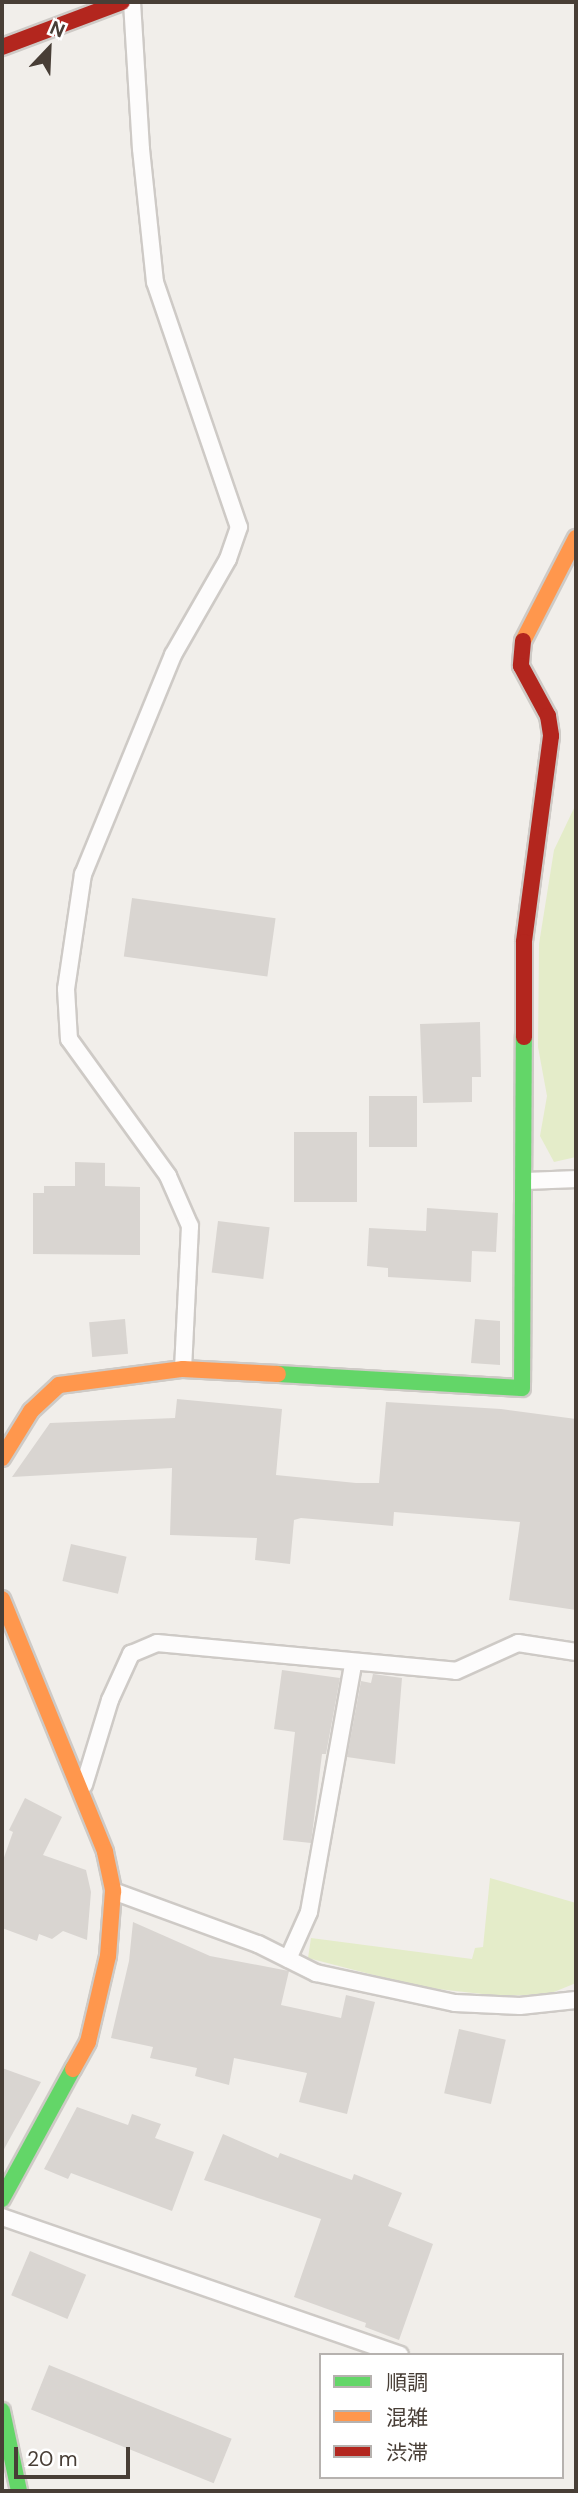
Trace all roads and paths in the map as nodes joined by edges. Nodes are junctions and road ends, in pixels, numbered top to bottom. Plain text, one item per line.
1 (122, 2) edge
2 (132, 2) edge
3 (2, 47) edge
4 (576, 538) edge
5 (576, 1179) edge
6 (527, 1181) junction
7 (183, 1369) junction
8 (2, 1458) edge
9 (2, 1599) edge
10 (576, 1653) edge
11 (353, 1664) junction
12 (82, 1794) junction
13 (113, 1891) junction
14 (288, 1959) junction
15 (576, 2000) edge
16 (2, 2199) edge
17 (2, 2217) edge
18 (394, 2353) edge
19 (2, 2411) edge
20 (19, 2491) edge

1 - 3 street
2 - 7 lane
4 - 6 street
5 - 6 lane
6 - 7 street
7 - 8 street
9 - 12 street
10 - 11 lane
11 - 12 lane
11 - 14 lane
12 - 13 street
13 - 14 lane
13 - 16 street
14 - 15 lane
17 - 18 lane
19 - 20 street

